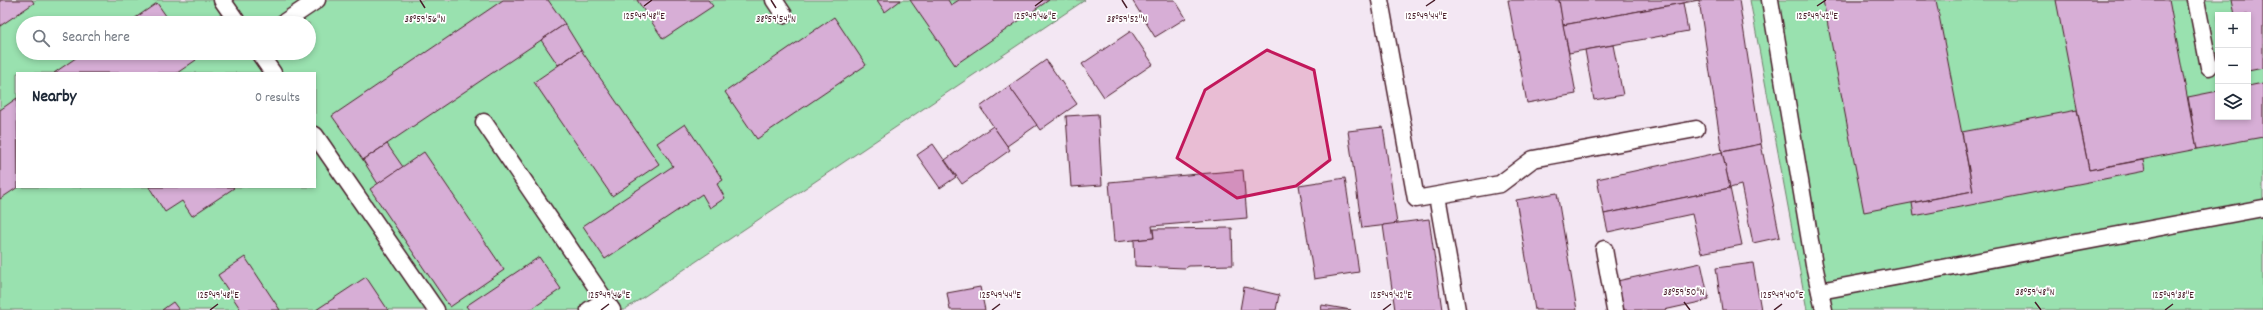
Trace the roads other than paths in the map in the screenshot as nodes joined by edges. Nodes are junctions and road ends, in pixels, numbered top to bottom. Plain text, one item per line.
1 (222, 0) edge
2 (317, 0) edge
3 (774, 0) edge
4 (1380, 0) edge
5 (1770, 0) edge
6 (2196, 0) edge
7 (784, 15) dead end
8 (233, 16) edge
9 (293, 16) edge
10 (264, 60) edge
11 (2209, 67) dead end
12 (272, 72) edge
13 (484, 122) dead end
14 (1696, 129) dead end
15 (316, 135) edge
16 (1437, 196) junction
17 (2263, 208) edge
18 (1604, 249) dead end
19 (1820, 291) junction
20 (609, 305) edge
21 (436, 310) edge
22 (589, 310) edge
23 (1457, 310) edge
24 (1615, 310) edge
25 (1824, 310) edge

1 - 8 lane
2 - 9 lane
3 - 7 lane
4 - 16 lane
5 - 19 lane
6 - 11 lane
10 - 12 lane
13 - 20 lane
14 - 16 lane
15 - 21 lane
16 - 23 lane
17 - 19 lane
18 - 24 lane
19 - 25 lane
20 - 22 lane

